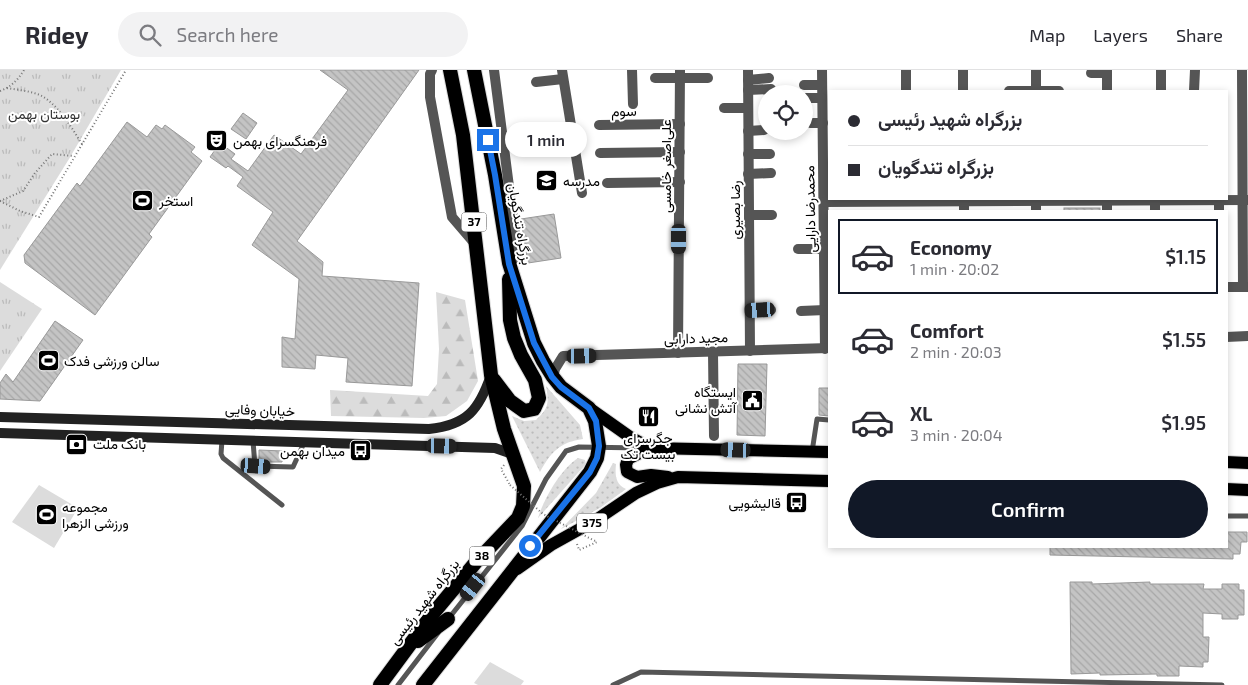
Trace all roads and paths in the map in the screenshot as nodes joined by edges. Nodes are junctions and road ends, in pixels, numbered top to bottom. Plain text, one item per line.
1 (24, 70) edge
2 (126, 70) edge
3 (432, 70) edge
4 (450, 70) edge
5 (474, 70) edge
6 (494, 70) edge
7 (632, 70) edge
8 (822, 70) edge
9 (906, 70) edge
10 (963, 70) edge
11 (1036, 70) edge
12 (1161, 70) edge
13 (1194, 70) edge
14 (1242, 70) edge
15 (1107, 72) edge
16 (1091, 73) dead end
17 (563, 74) edge
18 (680, 74) edge
19 (655, 78) dead end
20 (708, 78) dead end
21 (769, 78) dead end
22 (748, 80) edge
23 (536, 82) dead end
24 (761, 85) edge
25 (813, 85) edge
26 (822, 85) junction
27 (7, 88) junction
28 (906, 90) edge
29 (963, 90) edge
30 (1036, 90) edge
31 (1107, 90) edge
32 (1160, 90) edge
33 (1194, 90) edge
34 (0, 91) edge
35 (813, 98) edge
36 (822, 98) junction
37 (633, 104) dead end
38 (724, 108) dead end
39 (748, 108) junction
40 (813, 123) edge
41 (823, 123) junction
42 (680, 124) junction
43 (599, 125) dead end
44 (758, 130) edge
45 (748, 131) junction
46 (574, 143) junction
47 (82, 144) junction
48 (542, 147) dead end
49 (680, 152) junction
50 (600, 153) dead end
51 (748, 154) junction
52 (770, 154) dead end
53 (76, 156) junction
54 (771, 173) dead end
55 (748, 174) junction
56 (680, 182) junction
57 (607, 183) dead end
58 (582, 193) dead end
59 (870, 200) edge
60 (1036, 200) edge
61 (1153, 200) edge
62 (1219, 200) edge
63 (1246, 200) edge
64 (0, 201) edge
65 (824, 202) junction
66 (906, 204) edge
67 (964, 204) edge
68 (749, 215) junction
69 (772, 215) dead end
70 (476, 246) junction
71 (798, 249) dead end
72 (824, 249) junction
73 (510, 268) junction
74 (1228, 287) edge
75 (1245, 287) edge
76 (771, 310) dead end
77 (825, 310) junction
78 (750, 311) junction
79 (802, 311) dead end
80 (1248, 336) edge
81 (1228, 337) edge
82 (827, 349) edge
83 (750, 351) junction
84 (713, 352) junction
85 (678, 353) junction
86 (491, 375) junction
87 (552, 377) junction
88 (589, 408) junction
89 (0, 417) edge
90 (828, 420) edge
91 (0, 433) edge
92 (714, 436) dead end
93 (222, 439) junction
94 (253, 441) junction
95 (304, 442) junction
96 (599, 446) junction
97 (650, 448) junction
98 (812, 452) junction
99 (828, 452) edge
100 (512, 454) junction
101 (1228, 462) edge
102 (1248, 462) edge
103 (501, 469) dead end
104 (678, 477) junction
105 (828, 480) edge
106 (1228, 489) edge
107 (1248, 490) edge
108 (282, 505) dead end
109 (1228, 516) edge
110 (1248, 516) edge
111 (579, 550) dead end
112 (509, 574) junction
113 (448, 619) junction
114 (407, 648) junction
115 (380, 685) edge
116 (398, 685) edge
117 (424, 685) edge
118 (613, 685) edge
119 (1222, 685) edge

1 - 27 path
2 - 47 path
3 - 70 street
4 - 70 highway, 37
5 - 73 highway, بزرگراه تندگویان / 37
6 - 73 street
7 - 37 street
8 - 26 street, محمدرضا دارایی
9 - 28 street
10 - 29 street
11 - 30 street
12 - 32 street
13 - 33 street
14 - 63 street
15 - 16 street
15 - 31 street
17 - 23 street
17 - 46 street
18 - 19 street
18 - 20 street
18 - 42 street, علی‌اصغر خامسی
21 - 22 street
22 - 24 street
22 - 39 street, رضا بصیری
25 - 26 street
26 - 36 street, محمدرضا دارایی
27 - 34 path
27 - 47 path
35 - 36 street
36 - 41 street, محمدرضا دارایی
38 - 39 street
39 - 45 street, رضا بصیری
40 - 41 street
41 - 65 street, محمدرضا دارایی
42 - 43 street, سوم
42 - 49 street, علی‌اصغر خامسی
44 - 45 street
45 - 51 street, رضا بصیری
46 - 48 street
46 - 58 street
47 - 53 path
49 - 50 street
49 - 56 street, علی‌اصغر خامسی
51 - 52 street
51 - 55 street, رضا بصیری
53 - 64 path
53 - 64 path
54 - 55 street
55 - 68 street, رضا بصیری
56 - 57 street
56 - 85 street, علی‌اصغر خامسی
59 - 65 street
59 - 66 street
60 - 67 street
61 - 62 street
62 - 63 street
63 - 75 street
65 - 72 street, محمدرضا دارایی
66 - 67 street
68 - 69 street
68 - 78 street, رضا بصیری
70 - 86 highway, 37
71 - 72 street
72 - 77 street, محمدرضا دارایی
73 - 86 highway
73 - 87 highway, بزرگراه تندگویان / 37
74 - 75 street
76 - 78 street
77 - 79 street
77 - 82 street, محمدرضا دارایی
78 - 83 street, رضا بصیری
80 - 81 street
82 - 83 street, مجید دارابی
83 - 84 street, مجید دارابی
84 - 85 street, مجید دارابی
84 - 92 street
85 - 87 street, مجید دارابی
86 - 89 main road, خیابان وفایی
86 - 100 highway, بزرگراه شهید رئیسی / 38
87 - 88 highway
88 - 96 highway, 38
88 - 97 main road
90 - 98 lane
91 - 93 main road
93 - 94 main road
93 - 108 lane
94 - 95 main road
94 - 95 lane
95 - 100 main road
96 - 97 lane
96 - 112 highway, 38
96 - 113 lane
97 - 98 main road
97 - 104 main road
98 - 99 main road
100 - 114 highway, بزرگراه شهید رئیسی / 38
101 - 102 main road
103 - 111 path, bridge
104 - 105 main road, 375
104 - 112 main road, 375
106 - 107 main road
109 - 110 lane
112 - 117 highway, 38
113 - 114 highway
113 - 116 lane
114 - 115 highway, بزرگراه شهید رئیسی / 38
118 - 119 lane

